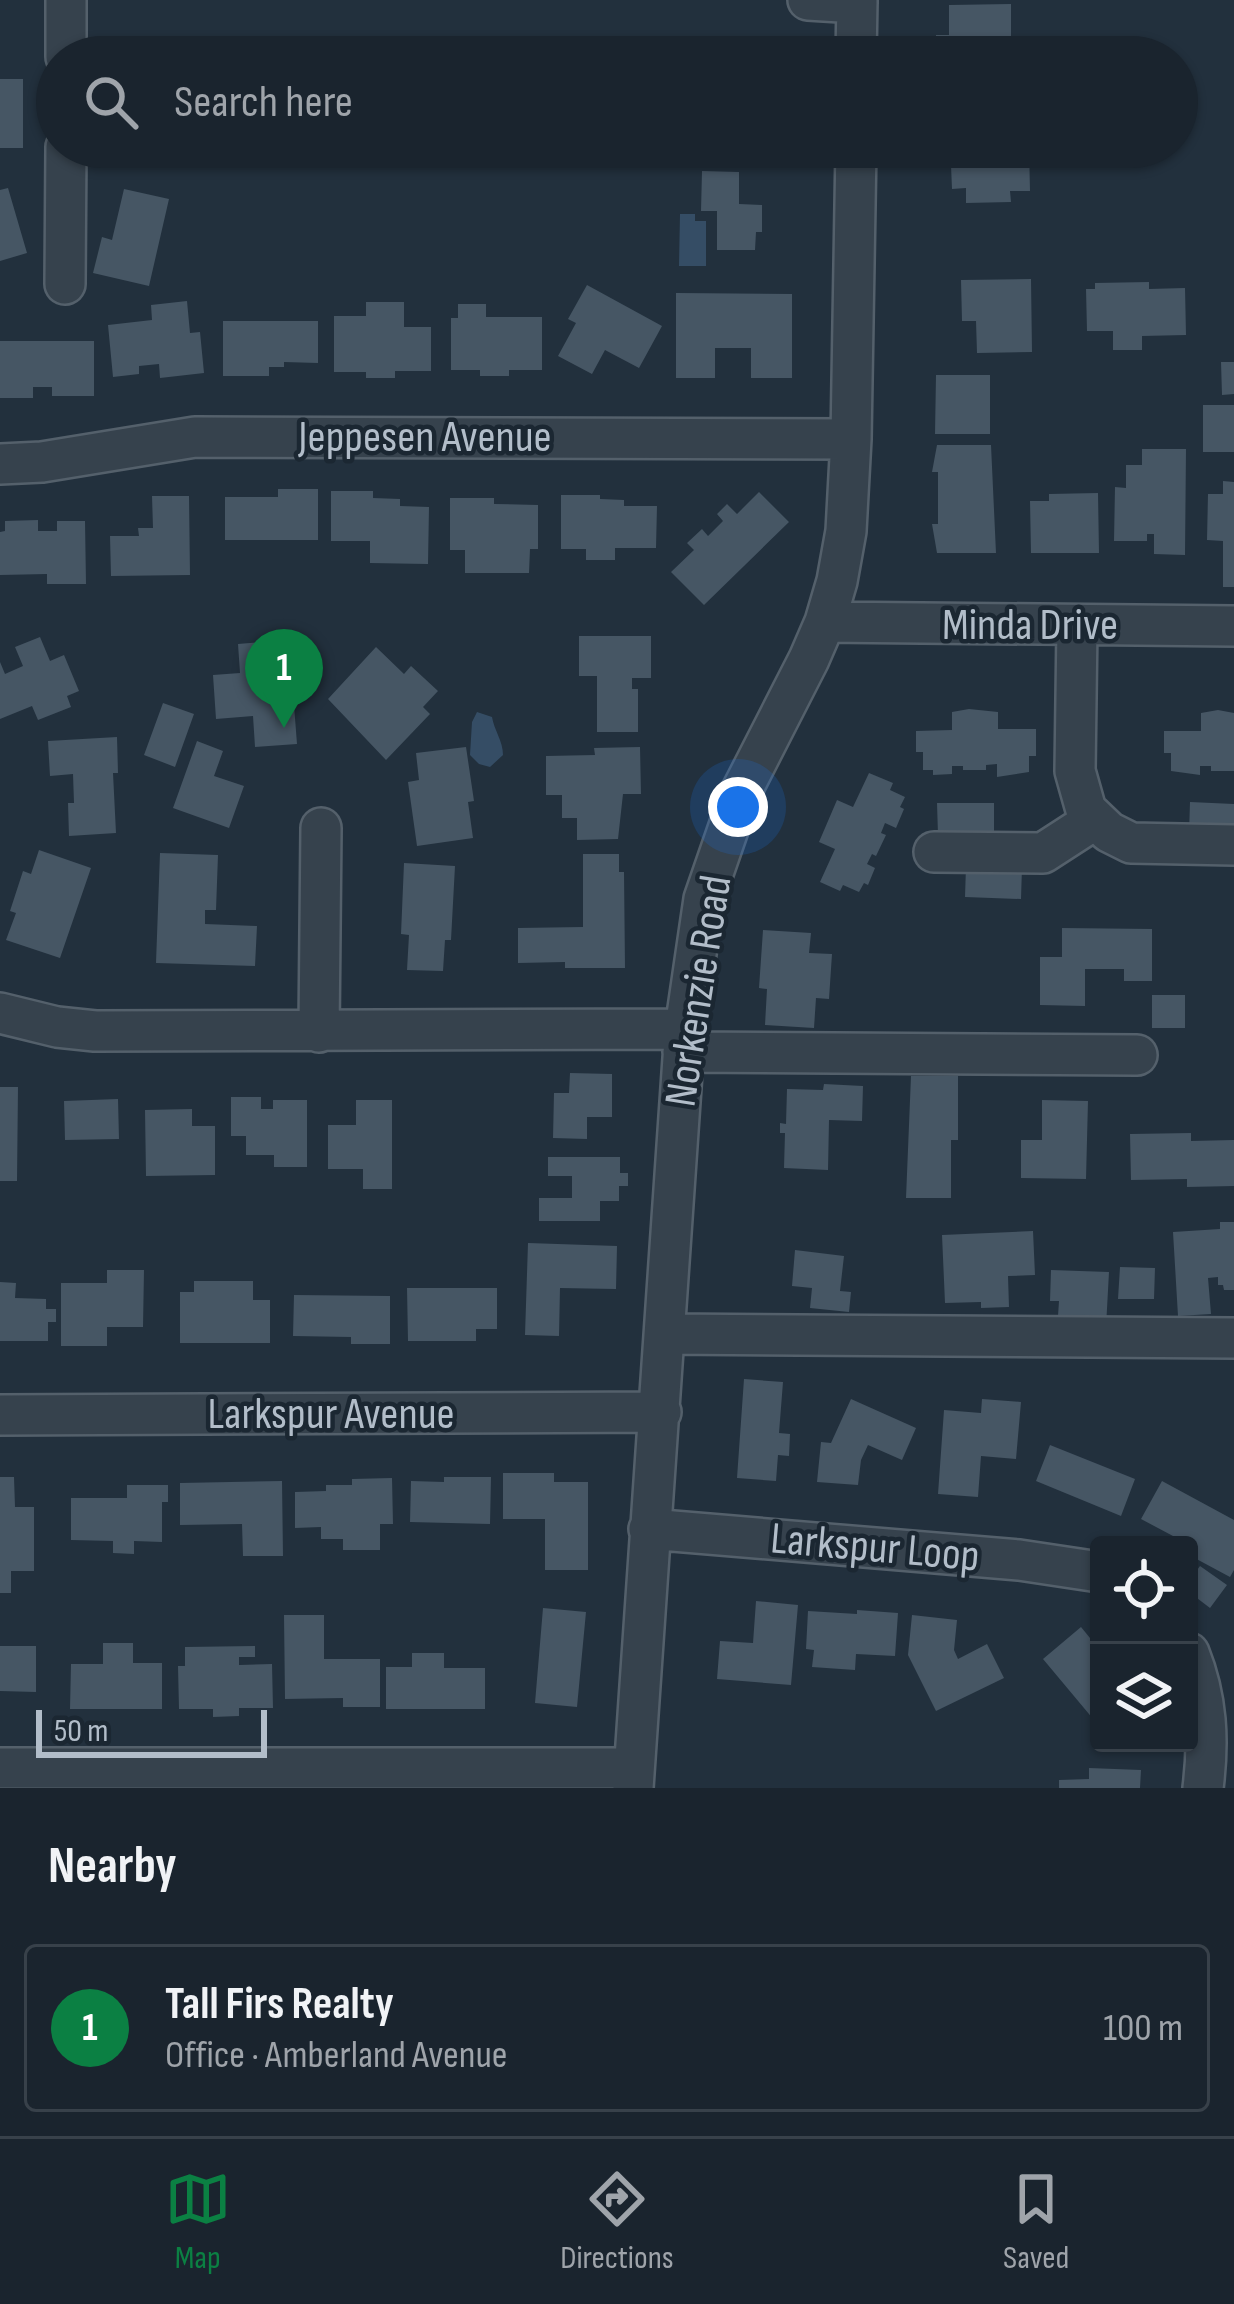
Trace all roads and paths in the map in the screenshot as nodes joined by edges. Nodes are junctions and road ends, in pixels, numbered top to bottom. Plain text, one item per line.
1 (67, 0) edge
2 (808, 0) edge
3 (856, 1) edge
4 (66, 36) edge
5 (856, 36) edge
6 (66, 168) edge
7 (856, 168) edge
8 (65, 284) dead end
9 (851, 439) junction
10 (0, 464) edge
11 (825, 622) junction
12 (1077, 626) junction
13 (1234, 626) edge
14 (1094, 820) junction
15 (321, 828) dead end
16 (1234, 845) edge
17 (934, 852) dead end
18 (0, 1013) edge
19 (319, 1032) junction
20 (684, 1040) junction
21 (1136, 1055) dead end
22 (666, 1334) junction
23 (1234, 1339) edge
24 (661, 1412) junction
25 (0, 1415) edge
26 (649, 1529) junction
27 (1090, 1571) edge
28 (1198, 1686) edge
29 (0, 1768) edge
30 (633, 1778) edge
31 (1203, 1788) edge

1 - 4 street
2 - 3 street
3 - 5 street
6 - 8 street
7 - 9 street, Norkenzie Road
9 - 10 street, Jeppesen Avenue
9 - 11 street, Norkenzie Road
11 - 12 street, Minda Drive
11 - 20 street, Norkenzie Road
12 - 13 street, Minda Drive
12 - 14 street
14 - 16 street
14 - 17 street
15 - 19 street
18 - 19 street
19 - 20 street
20 - 21 street
20 - 22 street, Norkenzie Road
22 - 23 street
22 - 24 street, Norkenzie Road
24 - 25 street, Larkspur Avenue
24 - 26 street, Norkenzie Road
26 - 27 street, Larkspur Loop
26 - 30 street, Norkenzie Road
28 - 31 street
29 - 30 street

